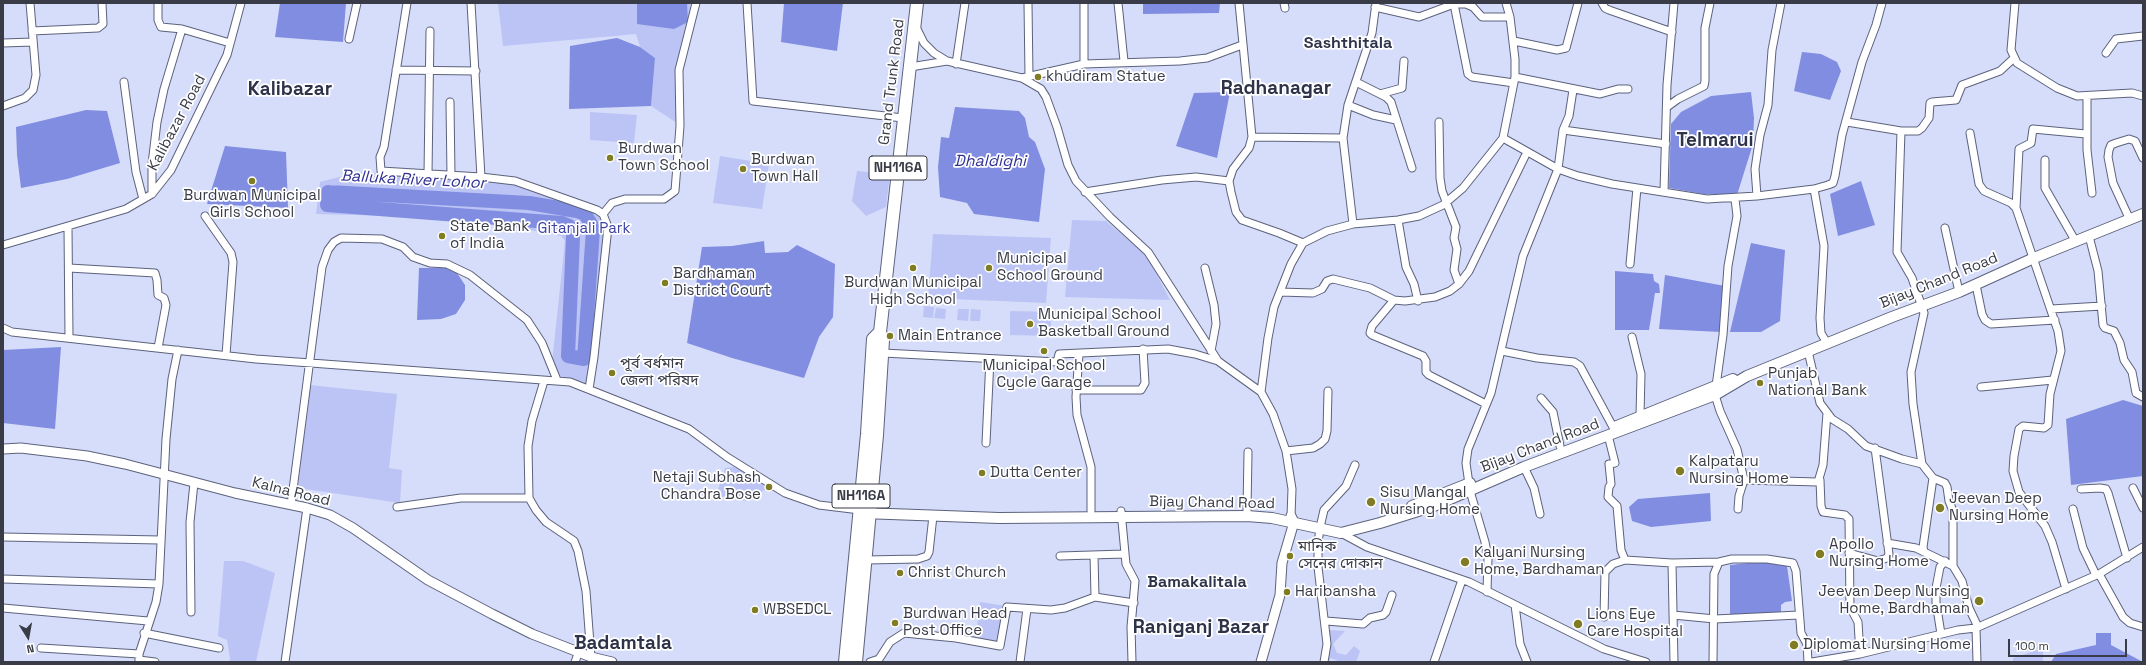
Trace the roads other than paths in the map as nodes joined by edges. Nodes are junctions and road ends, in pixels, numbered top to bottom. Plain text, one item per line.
1 (30, 3) edge
2 (102, 3) edge
3 (158, 3) edge
4 (241, 3) edge
5 (357, 3) edge
6 (407, 3) edge
7 (470, 3) edge
8 (696, 3) edge
9 (747, 3) edge
10 (918, 3) edge
11 (965, 3) edge
12 (1028, 3) edge
13 (1084, 3) edge
14 (1118, 3) edge
15 (1239, 3) edge
16 (1506, 3) edge
17 (1578, 3) edge
18 (1602, 3) edge
19 (1674, 3) edge
20 (1710, 3) edge
21 (1781, 3) edge
22 (1882, 3) edge
23 (2015, 3) edge
24 (1454, 4) junction
25 (1376, 5) edge
26 (1510, 17) junction
27 (916, 27) junction
28 (182, 29) junction
29 (32, 31) junction
30 (430, 31) dead end
31 (1672, 32) junction
32 (2143, 36) edge
33 (349, 38) dead end
34 (1514, 41) junction
35 (33, 42) junction
36 (3, 43) edge
37 (230, 44) junction
38 (1242, 44) junction
39 (2106, 53) dead end
40 (2014, 58) junction
41 (947, 61) junction
42 (1124, 61) junction
43 (1404, 61) dead end
44 (956, 64) junction
45 (1084, 64) junction
46 (910, 67) junction
47 (396, 70) junction
48 (429, 70) junction
49 (476, 71) junction
50 (1025, 78) junction
51 (1514, 80) junction
52 (124, 82) dead end
53 (1356, 82) junction
54 (1628, 89) dead end
55 (1573, 90) junction
56 (1380, 94) junction
57 (2087, 96) junction
58 (2143, 96) edge
59 (450, 102) dead end
60 (1348, 105) junction
61 (3, 106) edge
62 (1667, 107) junction
63 (903, 118) junction
64 (1396, 120) junction
65 (1439, 122) dead end
66 (1847, 122) junction
67 (1563, 130) junction
68 (1901, 131) junction
69 (1970, 133) dead end
70 (2086, 134) junction
71 (1252, 137) junction
72 (1343, 138) junction
73 (1503, 138) junction
74 (1666, 144) junction
75 (1527, 152) junction
76 (2143, 158) edge
77 (2045, 160) dead end
78 (1412, 168) dead end
79 (1558, 169) junction
80 (428, 174) junction
81 (451, 176) junction
82 (481, 177) junction
83 (1229, 180) junction
84 (1637, 188) junction
85 (1814, 189) junction
86 (1101, 190) junction
87 (1085, 192) junction
88 (1664, 192) junction
89 (2092, 193) dead end
90 (152, 194) junction
91 (1757, 196) junction
92 (143, 199) junction
93 (1735, 199) junction
94 (1446, 203) junction
95 (1098, 205) junction
96 (2016, 208) junction
97 (603, 214) junction
98 (2143, 214) edge
99 (205, 216) dead end
100 (1398, 220) junction
101 (2130, 220) junction
102 (1353, 224) junction
103 (68, 227) junction
104 (1946, 228) dead end
105 (2089, 236) junction
106 (2076, 242) junction
107 (1303, 244) junction
108 (3, 245) edge
109 (2034, 258) junction
110 (1630, 264) dead end
111 (69, 268) junction
112 (1205, 268) dead end
113 (1459, 284) junction
114 (1976, 285) junction
115 (1280, 292) junction
116 (1959, 292) junction
117 (1394, 300) junction
118 (1418, 300) junction
119 (1922, 306) junction
120 (2102, 306) junction
121 (2051, 308) junction
122 (2055, 320) junction
123 (3, 328) edge
124 (880, 332) junction
125 (69, 337) junction
126 (1632, 337) dead end
127 (1827, 343) junction
128 (158, 348) junction
129 (1143, 349) junction
130 (178, 350) junction
131 (1211, 351) junction
132 (1502, 351) junction
133 (1808, 351) junction
134 (883, 353) junction
135 (226, 354) junction
136 (1079, 354) junction
137 (990, 359) junction
138 (1218, 362) junction
139 (311, 363) junction
140 (557, 380) junction
141 (2053, 380) junction
142 (544, 381) junction
143 (1981, 387) dead end
144 (589, 389) junction
145 (1076, 390) junction
146 (1715, 390) junction
147 (1328, 391) dead end
148 (1262, 392) junction
149 (2143, 397) edge
150 (1541, 398) dead end
151 (1486, 404) junction
152 (1827, 413) junction
153 (1640, 416) junction
154 (1611, 431) junction
155 (986, 443) dead end
156 (1560, 446) junction
157 (1875, 448) junction
158 (3, 449) edge
159 (1286, 451) junction
160 (1248, 452) dead end
161 (1922, 464) junction
162 (1355, 465) dead end
163 (1524, 467) junction
164 (165, 476) junction
165 (1933, 478) junction
166 (1744, 480) junction
167 (1820, 480) junction
168 (194, 483) junction
169 (1469, 487) junction
170 (2133, 488) dead end
171 (2081, 489) dead end
172 (529, 498) junction
173 (291, 505) junction
174 (397, 507) dead end
175 (307, 508) junction
176 (2143, 508) edge
177 (1738, 509) dead end
178 (2073, 509) dead end
179 (864, 510) junction
180 (1091, 511) junction
181 (1247, 511) junction
182 (933, 513) junction
183 (1121, 514) junction
184 (1540, 514) dead end
185 (1292, 519) junction
186 (1321, 526) junction
187 (1341, 533) junction
188 (3, 537) edge
189 (160, 540) junction
190 (1887, 542) junction
191 (2143, 547) edge
192 (1924, 552) junction
193 (1849, 553) junction
194 (1124, 554) junction
195 (1094, 555) junction
196 (1060, 556) dead end
197 (2128, 558) junction
198 (866, 560) junction
199 (1625, 560) junction
200 (1944, 561) junction
201 (1719, 562) junction
202 (1672, 563) junction
203 (1953, 566) junction
204 (2097, 575) junction
205 (3, 579) edge
206 (1462, 580) junction
207 (158, 584) junction
208 (2066, 589) junction
209 (1487, 592) junction
210 (1392, 595) dead end
211 (1095, 597) junction
212 (1134, 603) junction
213 (1516, 605) junction
214 (3, 608) edge
215 (1026, 609) junction
216 (191, 612) dead end
217 (1673, 615) junction
218 (1799, 615) junction
219 (1604, 617) dead end
220 (1715, 620) junction
221 (148, 621) junction
222 (1326, 621) junction
223 (1977, 627) junction
224 (2143, 627) edge
225 (144, 633) junction
226 (1941, 634) junction
227 (41, 648) dead end
228 (219, 648) dead end
229 (579, 651) junction
230 (1860, 654) junction
231 (591, 657) junction
232 (139, 659) edge
233 (155, 662) edge
234 (285, 662) edge
235 (575, 662) edge
236 (612, 662) edge
237 (845, 662) edge
238 (856, 662) edge
239 (870, 662) edge
240 (1020, 662) edge
241 (1132, 662) edge
242 (1261, 662) edge
243 (1324, 662) edge
244 (1434, 662) edge
245 (1527, 662) edge
246 (1646, 662) edge
247 (1674, 662) edge
248 (1713, 662) edge
249 (1808, 662) edge
250 (1812, 662) edge
251 (1977, 662) edge

1 - 29 street
2 - 29 street
3 - 28 street
4 - 37 street, Kalibazar Road
5 - 33 street
6 - 47 street
7 - 49 street
8 - 97 street
9 - 63 street
10 - 27 highway, Grand Trunk Road / NH116A
11 - 44 street
12 - 50 street
13 - 45 street
14 - 42 street
15 - 38 street
16 - 26 street
17 - 34 street
18 - 31 street
19 - 31 street
20 - 62 street
21 - 91 street
22 - 66 street
23 - 40 street
24 - 25 street
24 - 26 street
24 - 51 street
25 - 53 street
26 - 34 street
27 - 41 street
27 - 46 highway, Grand Trunk Road / NH116A
28 - 37 street
28 - 90 street
29 - 35 street
30 - 48 street
31 - 62 street
32 - 39 street
34 - 51 street
35 - 36 street
35 - 61 street
37 - 90 street, Kalibazar Road
38 - 42 street
38 - 71 street
40 - 57 street
40 - 68 street
41 - 44 street
41 - 46 street
42 - 45 street
43 - 56 street
44 - 50 street
45 - 50 street
46 - 63 highway, Grand Trunk Road / NH116A
47 - 48 street
47 - 80 street
48 - 49 street
48 - 80 street
49 - 82 street
50 - 87 street
51 - 55 street
51 - 73 street
52 - 92 street
53 - 56 street
53 - 60 street
54 - 55 street
55 - 67 street
56 - 64 street
57 - 58 street
57 - 70 street
59 - 81 street
60 - 64 street
60 - 72 street
62 - 74 street
63 - 124 highway, Grand Trunk Road / NH116A
64 - 78 street
65 - 94 street
66 - 68 street
66 - 85 street
67 - 74 street
67 - 79 street
68 - 119 street
69 - 96 street
70 - 89 street
70 - 96 street
71 - 72 street
71 - 83 street
72 - 102 street
73 - 75 street
73 - 94 street
74 - 88 street
75 - 79 street
75 - 113 street
76 - 101 street
77 - 106 street
79 - 84 street
79 - 132 street
80 - 81 street
81 - 82 street
82 - 97 street
83 - 86 street
83 - 107 street
84 - 88 street
84 - 110 street
85 - 91 street
85 - 127 street
86 - 87 street
86 - 95 street
87 - 95 street
88 - 93 street
90 - 92 street, Kalibazar Road
91 - 93 street
92 - 103 street, Kalibazar Road
93 - 146 street
94 - 100 street
94 - 113 street
95 - 131 street
96 - 109 street
97 - 144 street
98 - 101 main road, Bijay Chand Road
99 - 135 street
100 - 102 street
100 - 118 street
101 - 105 main road, Bijay Chand Road
102 - 107 street
103 - 108 street, Kalibazar Road
103 - 111 street
104 - 116 street
105 - 106 main road, Bijay Chand Road
105 - 120 street
106 - 109 main road, Bijay Chand Road
107 - 115 street
109 - 114 main road, Bijay Chand Road
109 - 121 street
111 - 125 street
111 - 128 street
112 - 131 street
113 - 118 street
114 - 116 main road, Bijay Chand Road
114 - 122 street
115 - 117 street
115 - 148 street
116 - 119 main road, Bijay Chand Road
117 - 118 street
117 - 151 street
119 - 127 main road, Bijay Chand Road
119 - 161 street
120 - 121 street
120 - 149 street
121 - 122 street
122 - 141 street
123 - 125 street
124 - 134 highway, Grand Trunk Road / NH116A
124 - 179 highway, Grand Trunk Road / NH116A
125 - 128 street
126 - 153 street
127 - 133 main road, Bijay Chand Road
128 - 130 street
129 - 136 street
129 - 138 street
129 - 145 street
130 - 135 street
130 - 164 street
131 - 138 street
132 - 151 street
132 - 154 street
133 - 146 main road, Bijay Chand Road
133 - 152 street
134 - 137 street
134 - 179 highway, Grand Trunk Road / NH116A
135 - 139 street
136 - 137 street
136 - 145 street
137 - 155 street
138 - 148 street
139 - 140 street
139 - 142 street
139 - 173 street
140 - 142 street
140 - 144 street
141 - 143 street
141 - 208 street
142 - 172 street
144 - 179 street
145 - 180 street
146 - 153 main road, Bijay Chand Road
146 - 154 main road, Bijay Chand Road
146 - 166 street
147 - 159 street
148 - 159 street
150 - 156 street
151 - 169 street
152 - 157 street
152 - 167 street
153 - 154 main road, Bijay Chand Road
154 - 156 main road, Bijay Chand Road
154 - 163 main road, Bijay Chand Road
154 - 199 street
156 - 169 main road, Bijay Chand Road
157 - 161 street
157 - 190 street
158 - 164 street, Kalna Road
159 - 185 street
160 - 181 street
161 - 165 street
162 - 186 street
163 - 169 main road, Bijay Chand Road
163 - 184 street
164 - 168 street, Kalna Road
164 - 189 street
165 - 192 street
165 - 203 street
166 - 167 street
166 - 177 street
167 - 193 street
168 - 173 street, Kalna Road
168 - 216 street
169 - 186 main road, Bijay Chand Road
169 - 187 main road, Bijay Chand Road
169 - 209 street
170 - 176 street
171 - 197 street
172 - 174 street
172 - 231 street
173 - 175 street, Kalna Road
175 - 229 street, Kalna Road
175 - 234 street
178 - 204 street
179 - 182 main road
179 - 198 highway, Grand Trunk Road / NH116A
179 - 237 highway, Grand Trunk Road / NH116A
180 - 182 main road, Bijay Chand Road
180 - 183 main road, Bijay Chand Road
181 - 183 main road, Bijay Chand Road
181 - 185 main road, Bijay Chand Road
182 - 183 main road, Bijay Chand Road
182 - 198 street
183 - 185 main road, Bijay Chand Road
183 - 194 street
185 - 186 main road, Bijay Chand Road
185 - 242 street
186 - 187 main road, Bijay Chand Road
186 - 222 street
187 - 206 street
188 - 189 street
189 - 207 street
190 - 192 street
190 - 193 street
191 - 197 street
192 - 200 street
193 - 230 street
194 - 195 street
194 - 212 street
195 - 196 street
195 - 211 street
197 - 204 street
198 - 238 highway, Grand Trunk Road / NH116A
199 - 202 street
199 - 219 street
200 - 203 street
200 - 226 street
201 - 202 street
201 - 218 street
201 - 220 street
202 - 217 street
203 - 223 street
204 - 208 street
204 - 224 street
205 - 207 street
206 - 209 street
206 - 244 street
207 - 221 street
208 - 223 street
209 - 213 street
210 - 222 street
211 - 212 street
211 - 215 street
212 - 241 street
213 - 245 street
213 - 246 street
214 - 221 street
215 - 239 street
215 - 240 street
217 - 220 street
217 - 247 street
218 - 220 street
218 - 249 street
220 - 248 street
221 - 225 street
222 - 243 street
223 - 226 street
223 - 251 street
225 - 228 street
225 - 232 street
226 - 230 street
227 - 232 street
229 - 231 street, Kalna Road
229 - 235 street
230 - 250 street
231 - 236 street, Kalna Road
232 - 233 street

